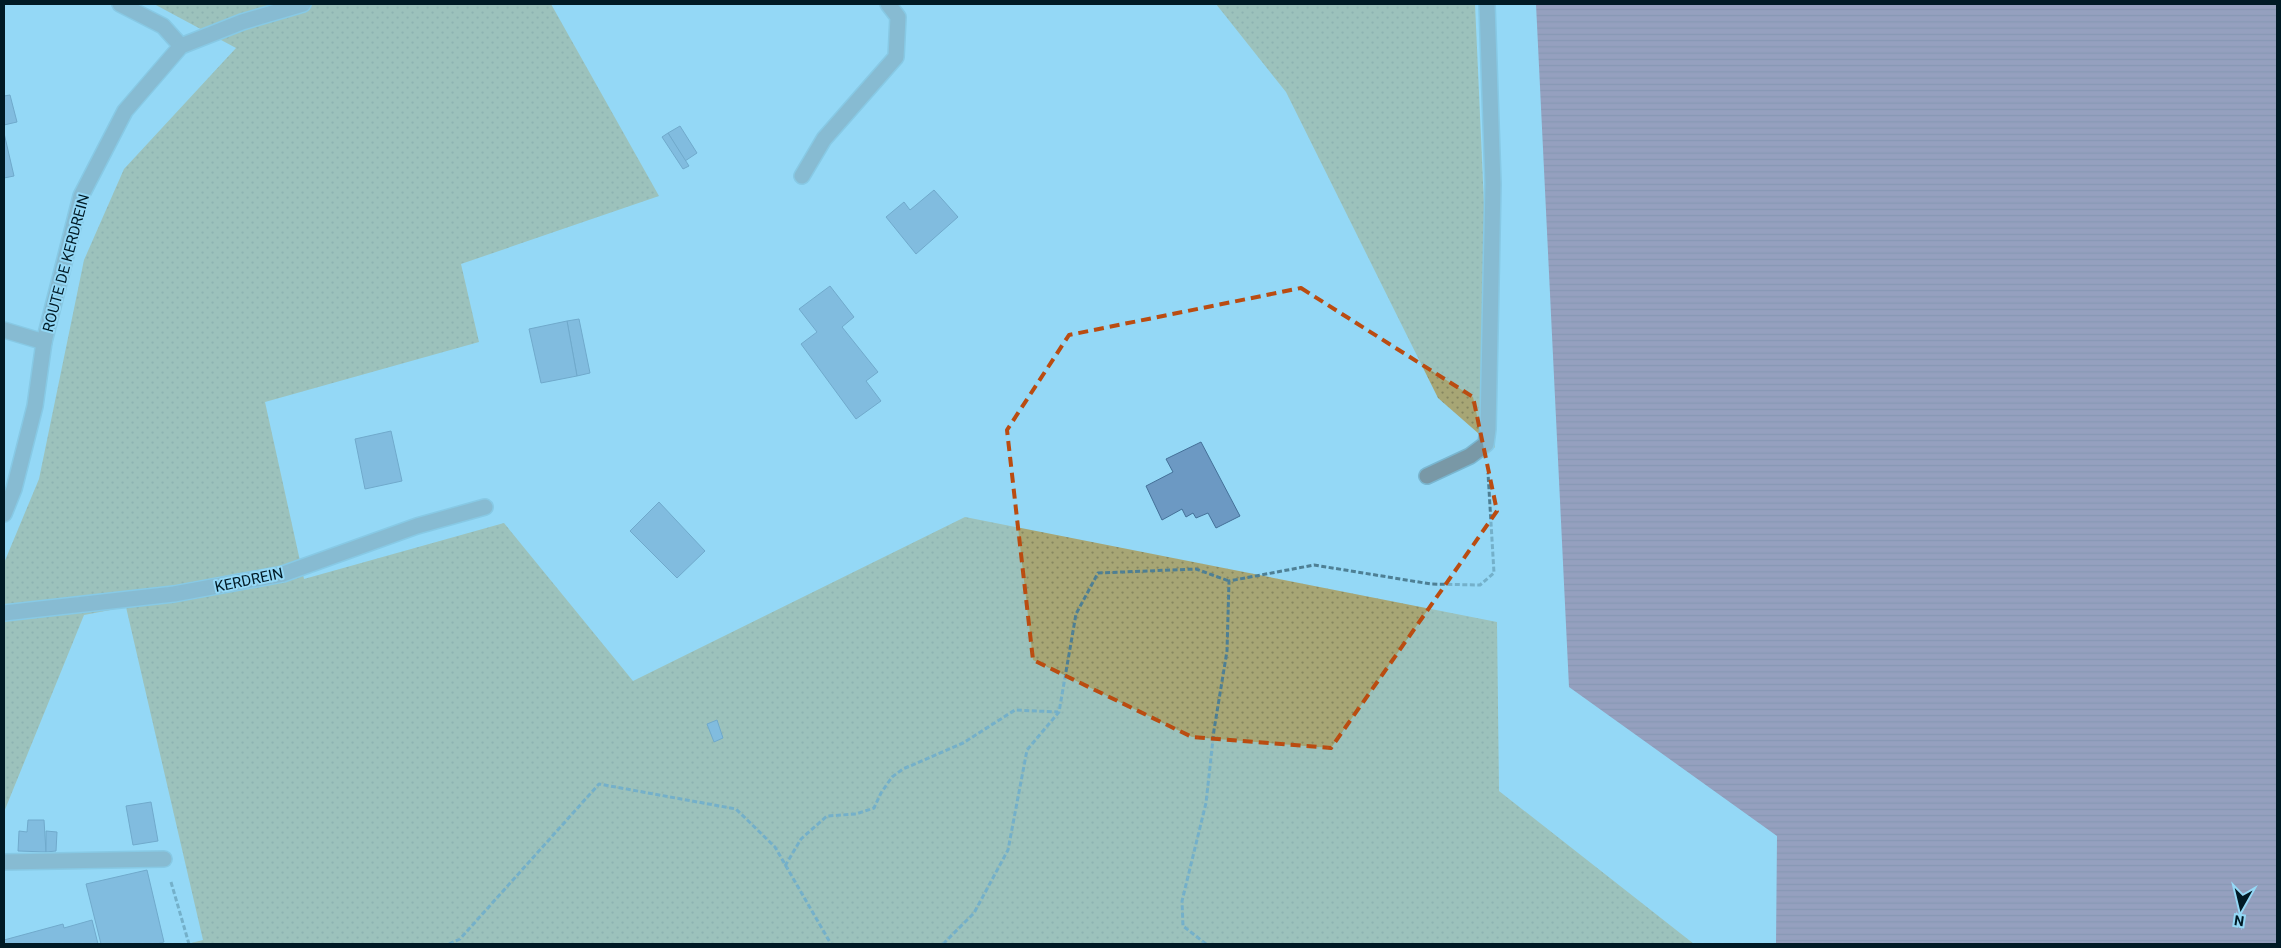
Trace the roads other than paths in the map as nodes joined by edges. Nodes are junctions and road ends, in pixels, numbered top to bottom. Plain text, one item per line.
1 (120, 4) edge
2 (303, 4) edge
3 (888, 4) edge
4 (1487, 4) edge
5 (181, 46) junction
6 (802, 176) dead end
7 (4, 330) edge
8 (44, 342) junction
9 (1427, 476) dead end
10 (485, 507) dead end
11 (4, 514) edge
12 (4, 613) edge
13 (164, 859) road end
14 (4, 862) edge

1 - 5 street
2 - 5 street, ROUTE DE KERDREIN
3 - 6 street
4 - 9 street
5 - 8 street, ROUTE DE KERDREIN
7 - 8 street
8 - 11 street, ROUTE DE KERDREIN
10 - 12 street, KERDREIN
13 - 14 street

